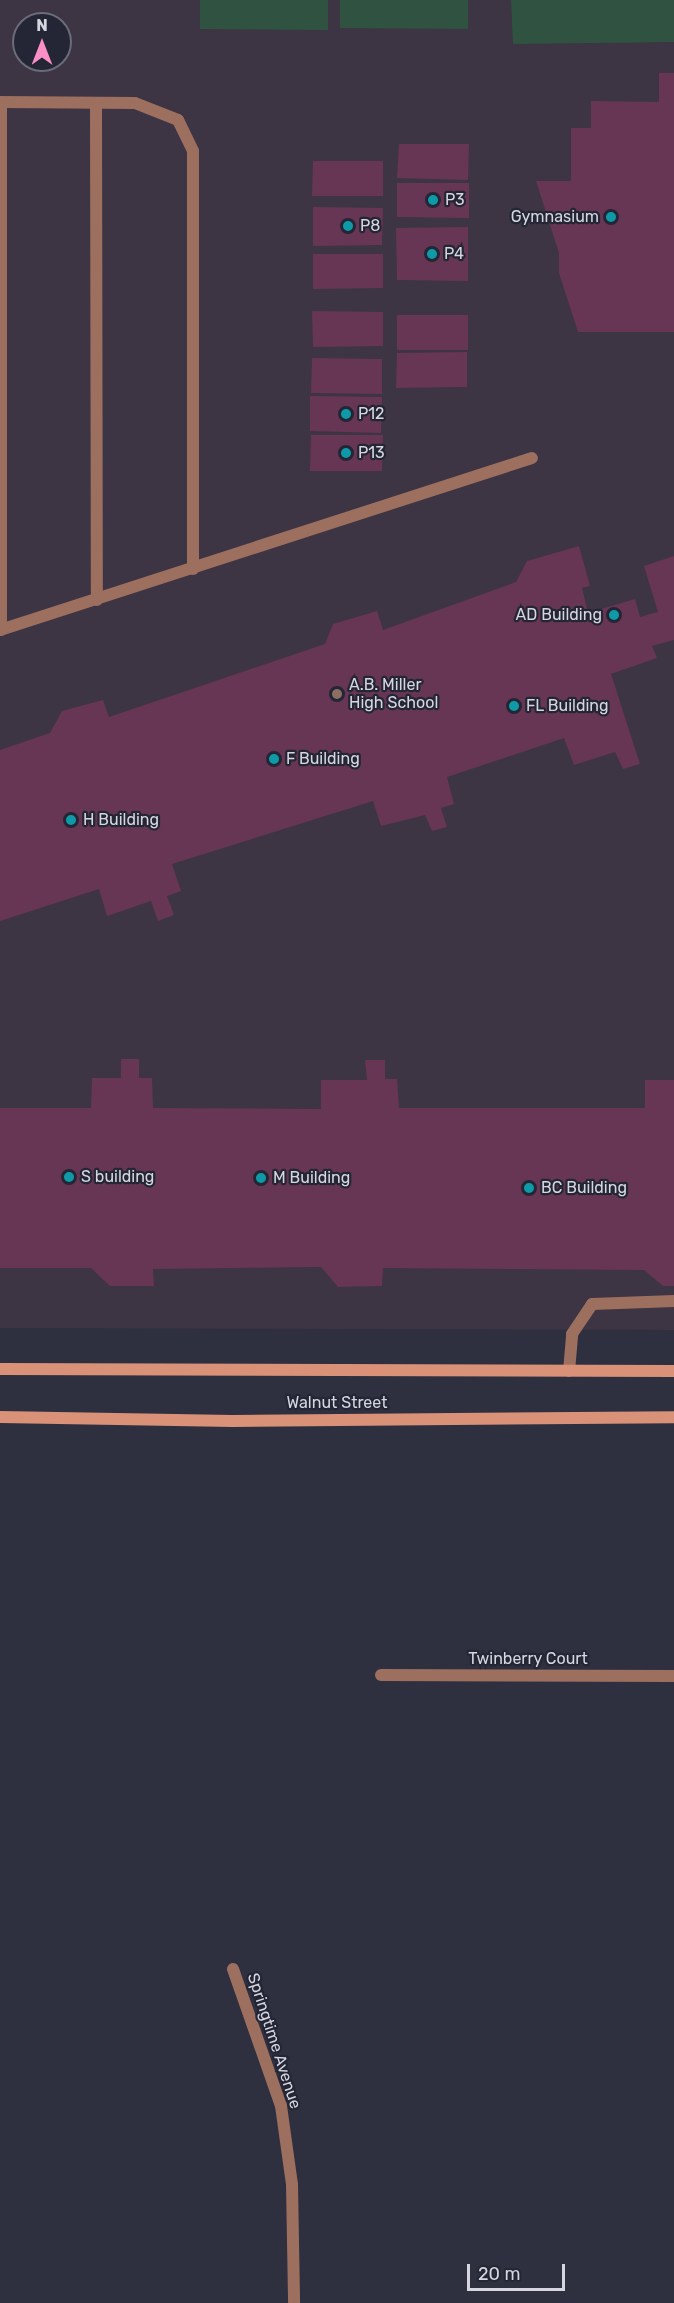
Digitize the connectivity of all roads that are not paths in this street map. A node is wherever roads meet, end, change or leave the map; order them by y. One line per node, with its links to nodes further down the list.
1 (1, 102): 2 (street); 6 (street)
2 (96, 103): 4 (street); 5 (street)
3 (532, 458): 4 (street)
4 (193, 569): 5 (street)
5 (97, 600): 6 (street)
6 (0, 630)
7 (674, 1301): 9 (street)
8 (0, 1369): 9 (street, Walnut Street)
9 (569, 1371): 10 (street, Walnut Street)
10 (674, 1371)
11 (0, 1417): 12 (street, Walnut Street)
12 (674, 1417)
13 (381, 1675): 14 (street, Twinberry Court)
14 (674, 1676)
15 (233, 1969): 16 (street, Springtime Avenue)
16 (294, 2303)

